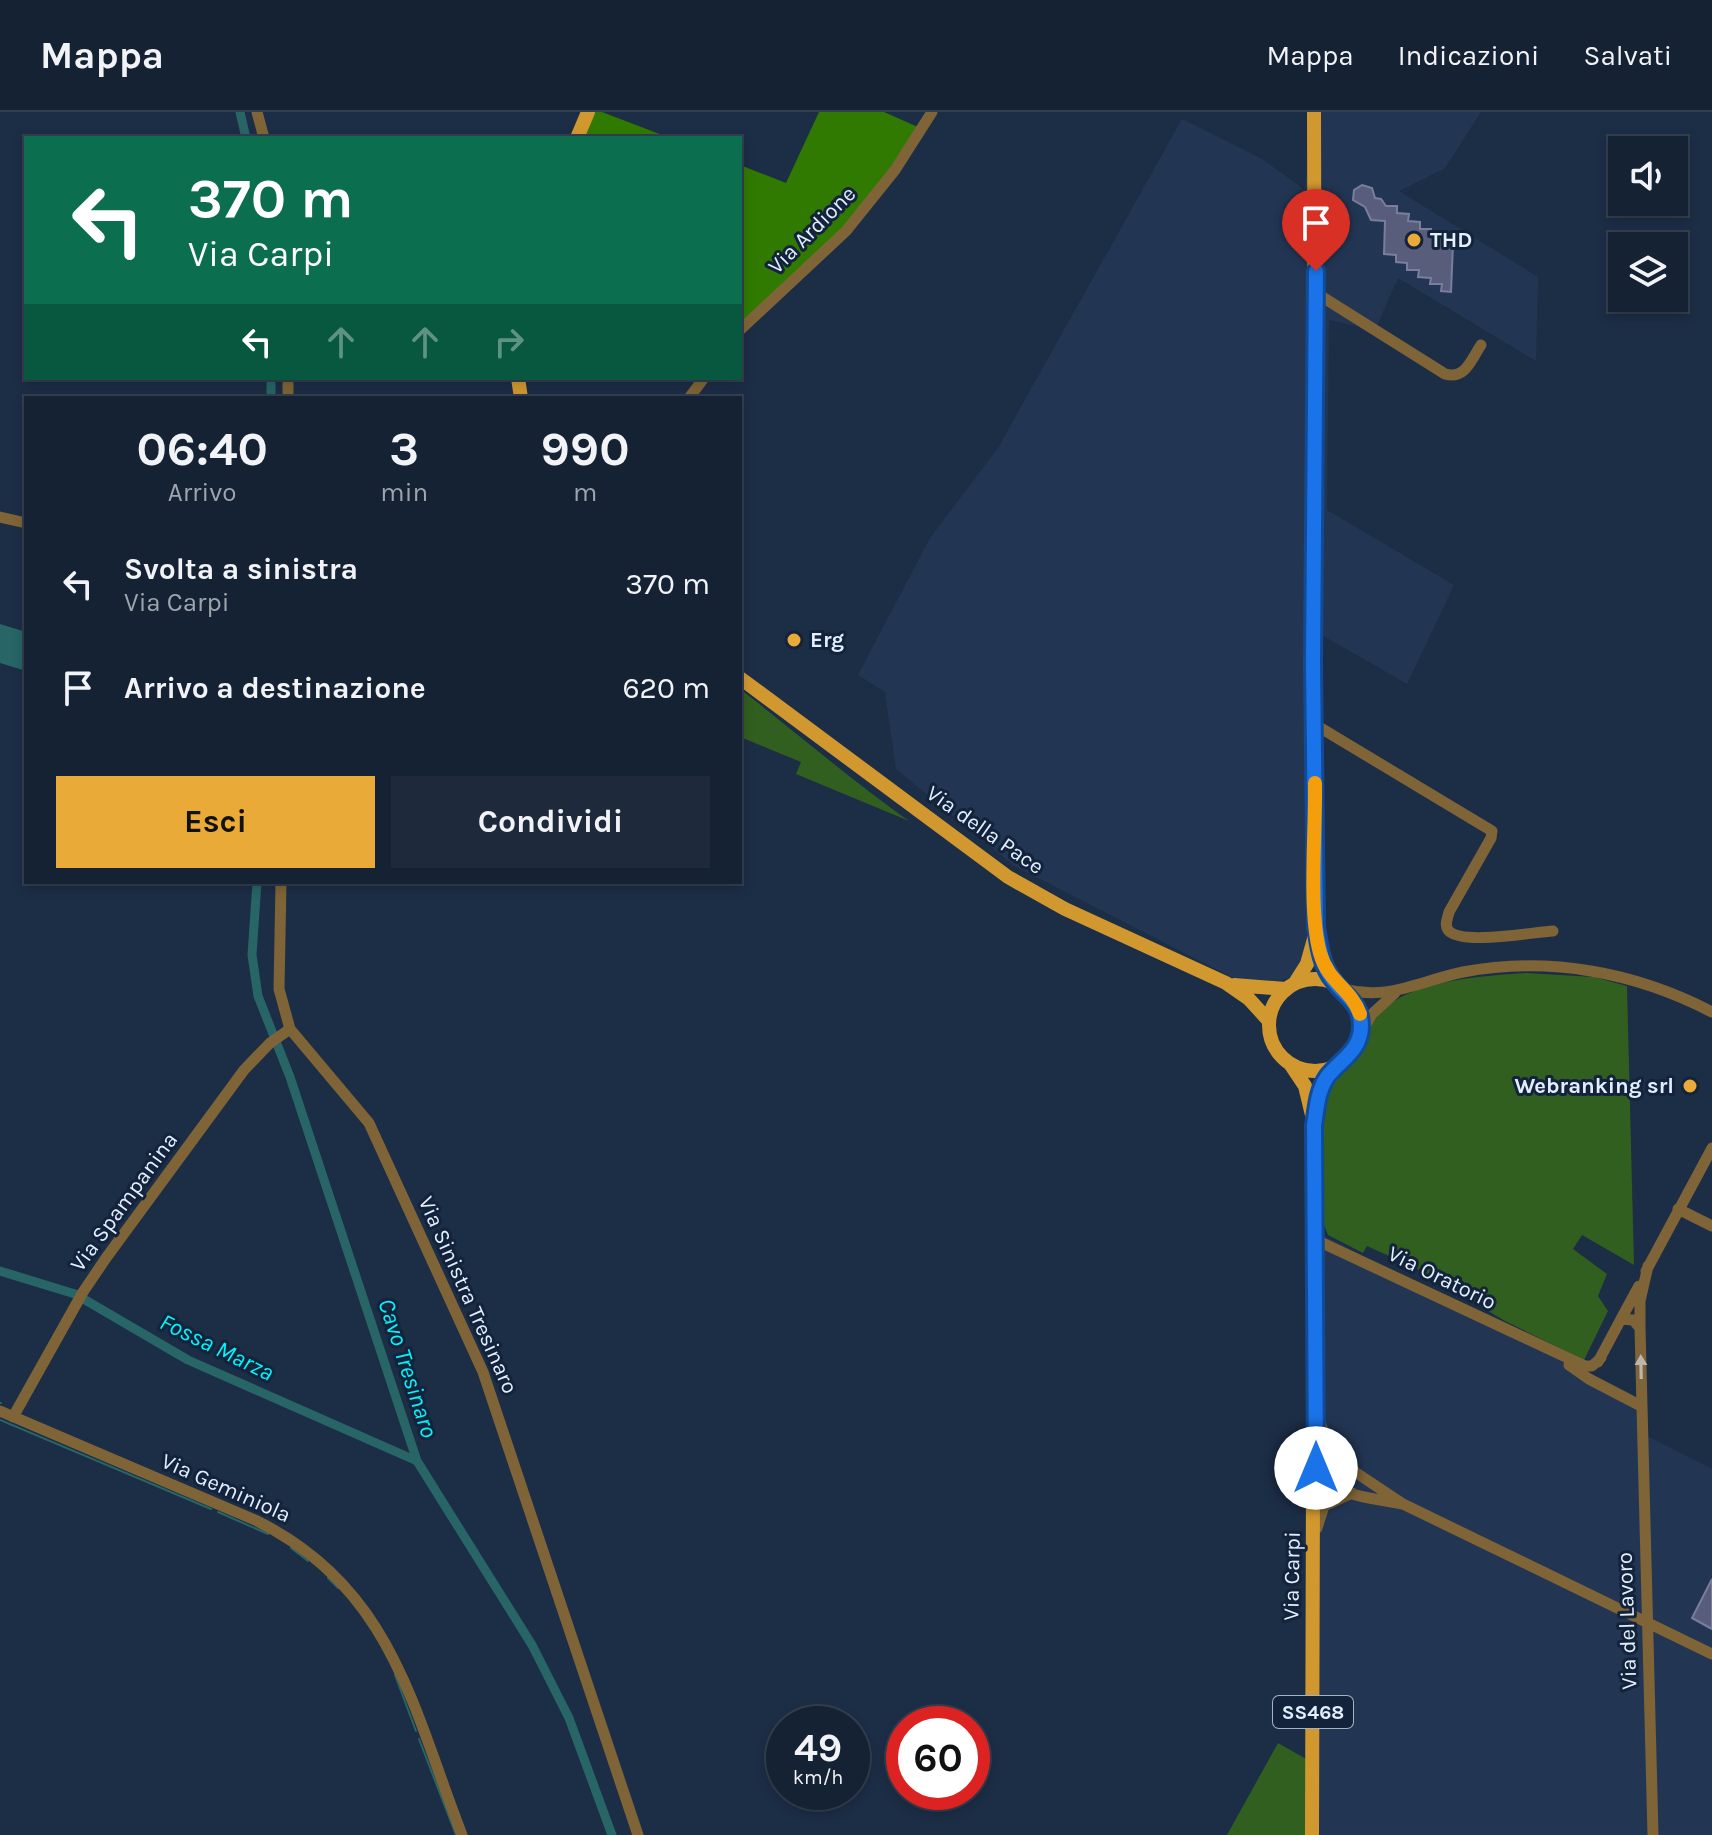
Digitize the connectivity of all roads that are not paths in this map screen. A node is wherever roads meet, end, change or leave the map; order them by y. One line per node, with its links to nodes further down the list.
1 (257, 112): 5 (street)
2 (588, 112): 6 (main road)
3 (932, 112): 8 (street, Via Ardione)
4 (1314, 112): 7 (main road)
5 (263, 136)
6 (578, 136)
7 (1316, 293): 9 (street); 13 (main road)
8 (742, 328)
9 (1481, 345)
10 (0, 517): 11 (street)
11 (24, 523)
12 (742, 679): 19 (main road, Via della Pace)
13 (1314, 724): 14 (street); 15 (main road)
14 (1339, 741): 15 (street); 18 (street)
15 (1315, 763): 17 (main road)
16 (281, 884): 26 (street, Via Sinistra Tresinaro)
17 (1316, 927): 20 (main road); 21 (main road)
18 (1553, 931)
19 (1226, 983): 20 (main road, Via della Pace); 24 (main road, Via della Pace / SS468)
20 (1290, 986): 21 (main road); 24 (main road)
21 (1339, 986): 22 (street); 25 (main road)
22 (1400, 989): 23 (street); 25 (street)
23 (1712, 1012)
24 (1269, 1021): 27 (main road, Via Carpi / SS468)
25 (1360, 1035): 28 (main road, Via Carpi / SS468)
26 (280, 1036): 43 (street, Via Spampanina); 52 (street, Via Sinistra Tresinaro)
27 (1291, 1065): 28 (main road); 29 (main road, Via Carpi / SS468)
28 (1338, 1065): 29 (main road, Via Carpi / SS468)
29 (1314, 1125): 33 (main road, Via Carpi / SS468)
30 (1712, 1148): 31 (street)
31 (1678, 1209): 32 (street); 34 (street)
32 (1712, 1226)
33 (1316, 1240): 37 (street, Via Oratorio); 42 (main road, Via Carpi / SS468)
34 (1648, 1266): 35 (street); 36 (street)
35 (1621, 1319): 36 (street); 38 (street)
36 (1640, 1328): 40 (street, one-way to 36)
37 (1552, 1353): 38 (street, Via Oratorio); 39 (street, Via Oratorio)
38 (1601, 1358): 39 (street)
39 (1589, 1379): 40 (street, Via Oratorio)
40 (1641, 1406): 49 (street, Via del Lavoro)
41 (0, 1411): 43 (street, Via Geminiola)
42 (1316, 1411): 44 (street); 45 (main road, Via Carpi / SS468)
43 (13, 1417): 51 (street, Via Geminiola)
44 (1343, 1464): 45 (street); 47 (street)
45 (1316, 1468): 46 (street); 48 (main road, Via Carpi / SS468)
46 (1352, 1493): 47 (street); 48 (street)
47 (1403, 1504): 49 (street)
48 (1314, 1539): 53 (main road, Via Carpi / SS468)
49 (1647, 1623): 50 (street); 54 (street, Via del Lavoro)
50 (1712, 1654)
51 (462, 1835)
52 (638, 1835)
53 (1312, 1835)
54 (1653, 1835)

